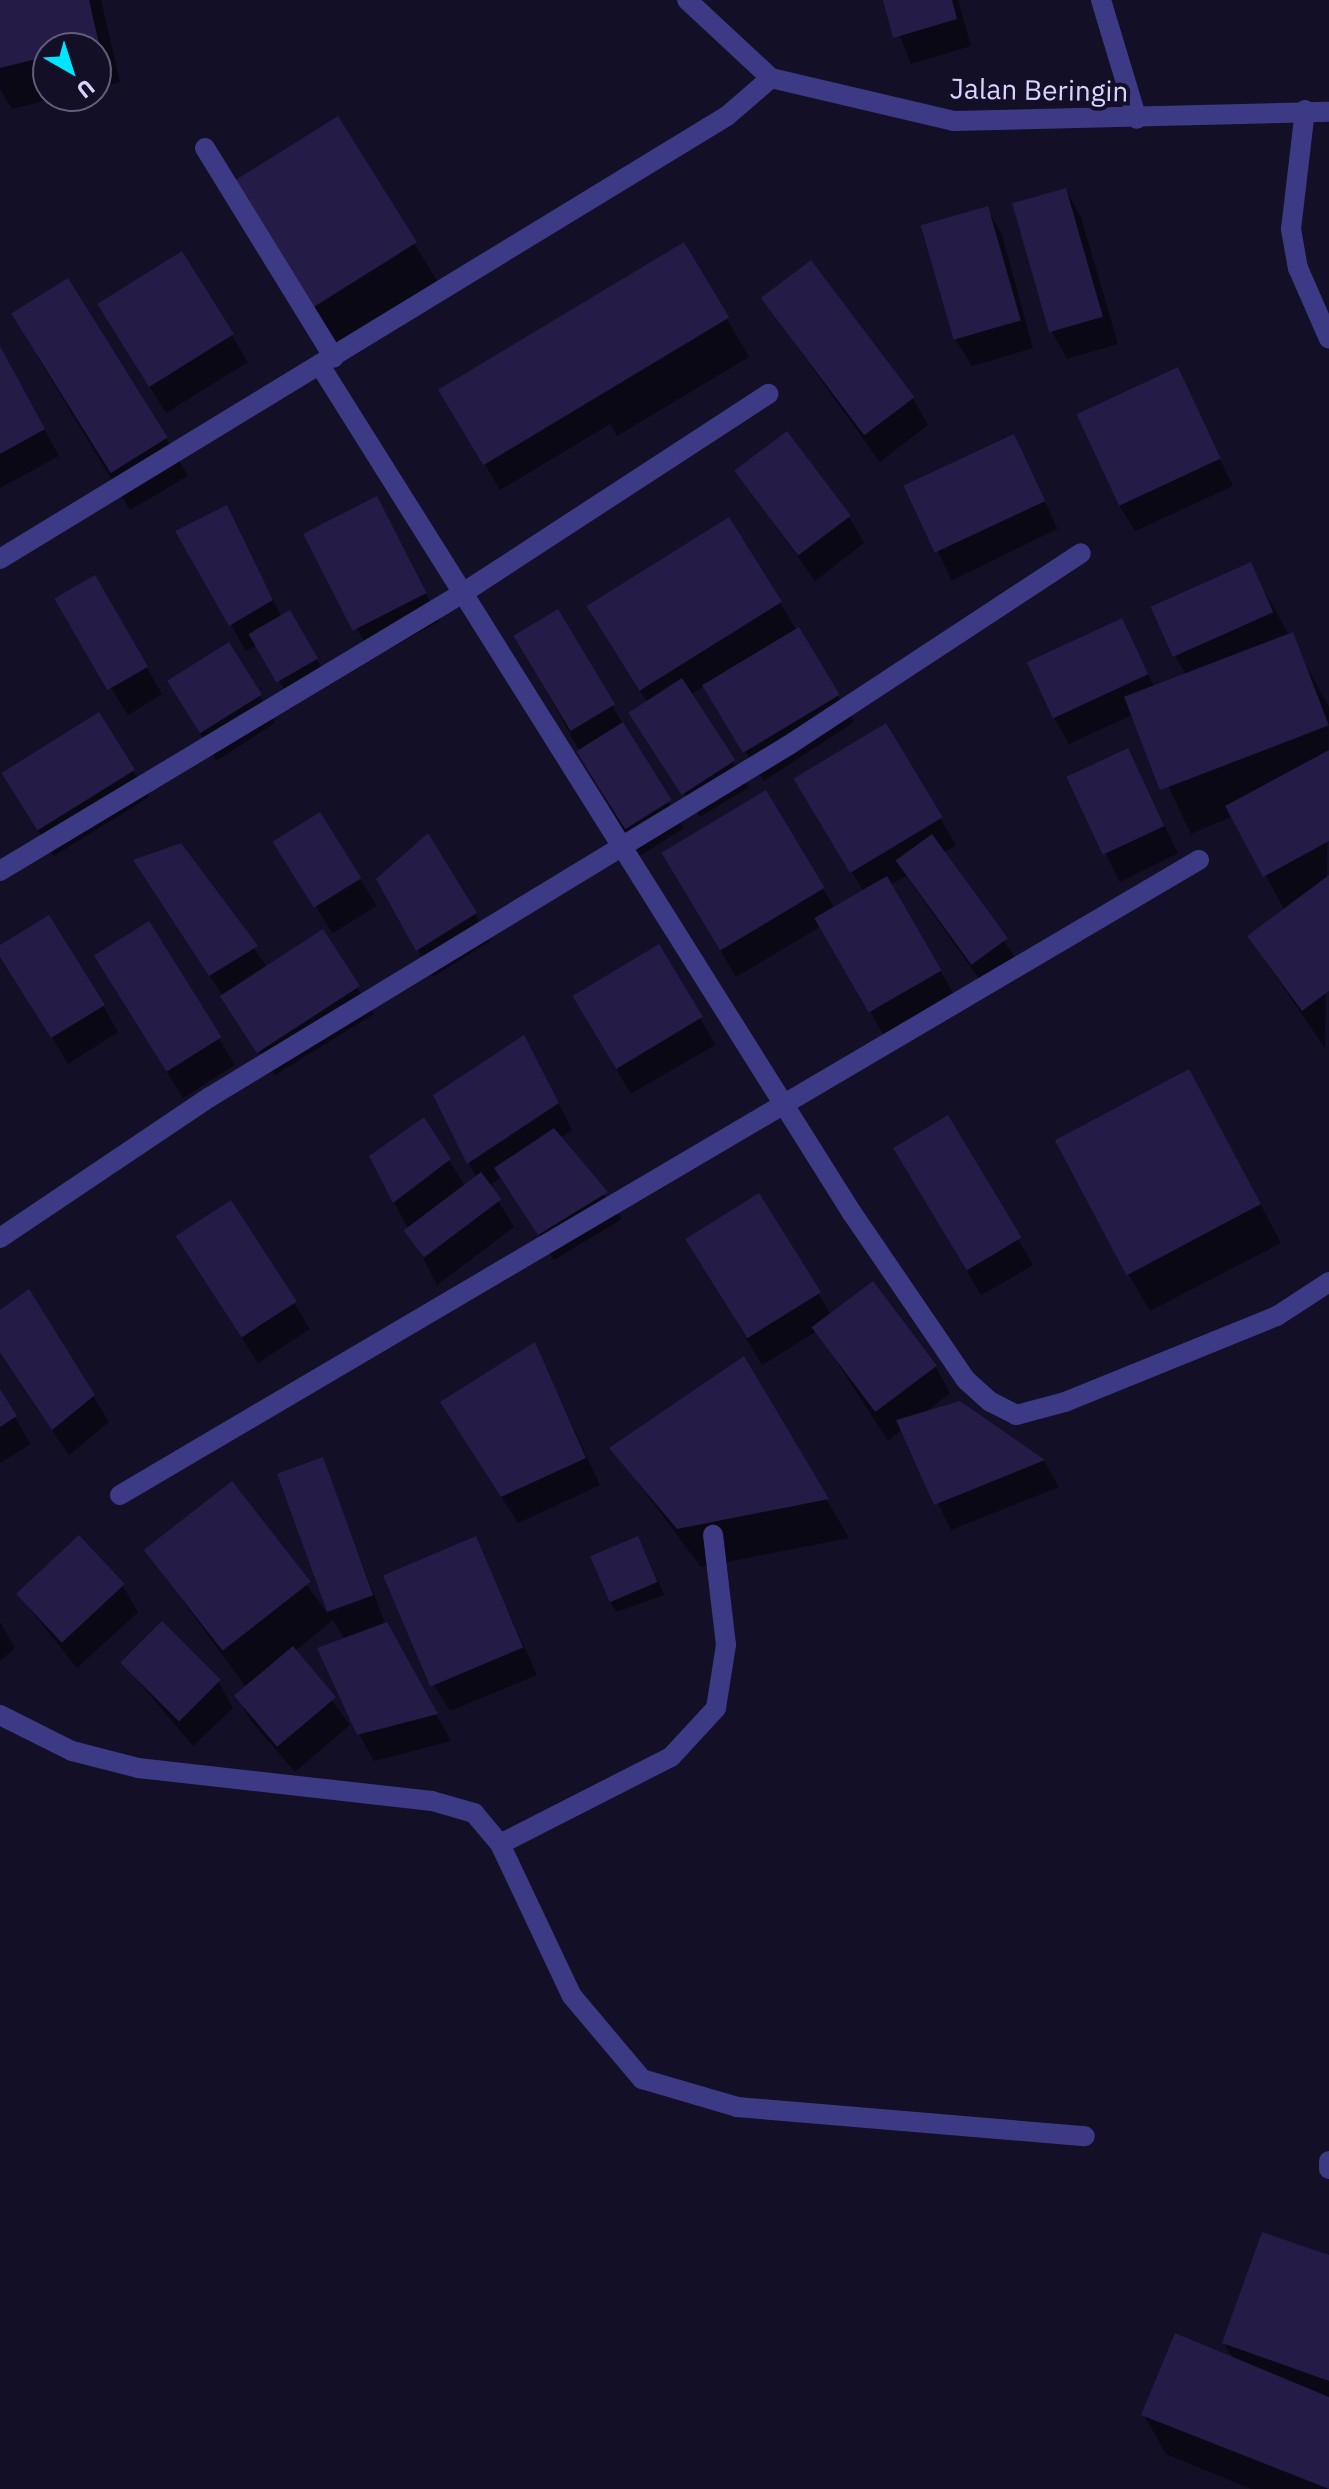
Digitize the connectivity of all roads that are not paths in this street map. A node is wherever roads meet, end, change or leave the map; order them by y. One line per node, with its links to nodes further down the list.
1 (687, 0): 3 (street, Jalan Beringin)
2 (1101, 0): 6 (street)
3 (768, 81): 6 (street, Jalan Beringin); 9 (street)
4 (1305, 110): 5 (street, Jalan Beringin); 6 (street, Jalan Beringin); 8 (street)
5 (1329, 112)
6 (1137, 119)
7 (205, 148): 9 (street)
8 (1329, 339)
9 (328, 362): 12 (street); 13 (street)
10 (768, 394): 13 (street)
11 (1081, 553): 14 (street)
12 (0, 559)
13 (466, 591): 14 (street); 16 (street)
14 (616, 846): 17 (street); 18 (street)
15 (1199, 860): 17 (street)
16 (0, 871)
17 (785, 1101): 19 (street); 20 (street)
18 (0, 1238)
19 (1329, 1282)
20 (120, 1495)
21 (713, 1535): 23 (street)
22 (0, 1715): 23 (street)
23 (500, 1844): 24 (street)
24 (1085, 2136)
25 (1329, 2161): 26 (street)
26 (1329, 2169)

